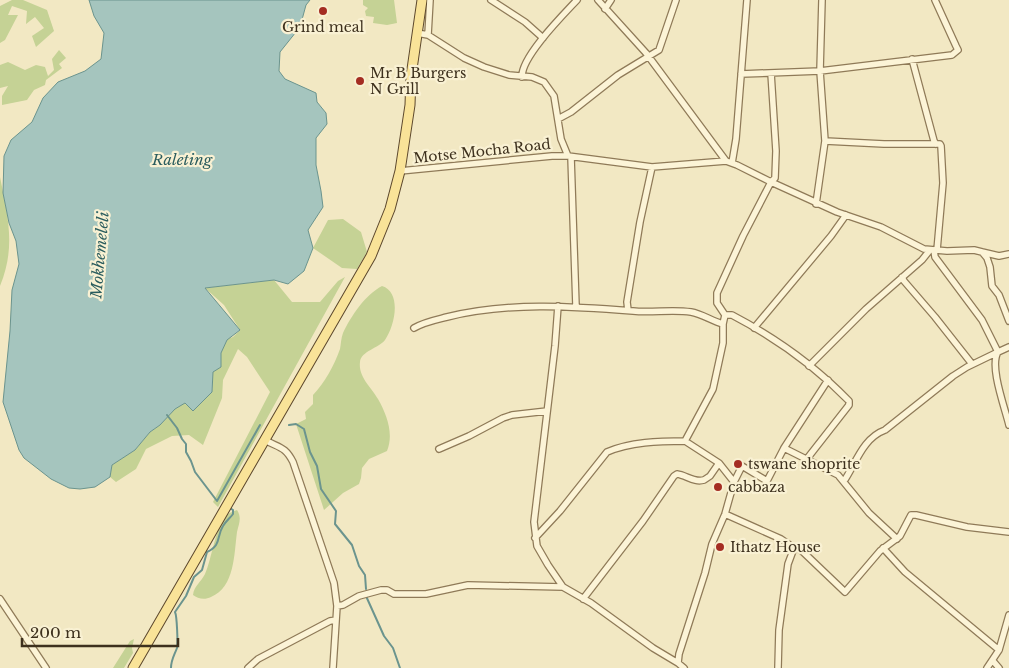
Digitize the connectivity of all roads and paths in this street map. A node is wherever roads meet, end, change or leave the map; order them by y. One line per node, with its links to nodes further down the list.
1 (422, 0): 12 (main road)
2 (430, 0): 13 (street)
3 (491, 0): 14 (street)
4 (577, 0): 14 (street)
5 (598, 0): 11 (street)
6 (611, 0): 11 (street)
7 (676, 0): 15 (street)
8 (747, 0): 19 (street)
9 (822, 0): 17 (street)
10 (935, 0): 16 (street)
11 (606, 8): 15 (street)
12 (417, 33): 13 (street, Motse Mocha Road); 27 (main road)
13 (428, 35): 20 (street, Motse Mocha Road)
14 (543, 38): 20 (street)
15 (648, 57): 21 (street); 25 (street)
16 (912, 60): 17 (street); 23 (street)
17 (820, 72): 18 (street); 22 (street)
18 (771, 73): 19 (street); 28 (street)
19 (741, 74): 25 (street)
20 (522, 77): 21 (street, Motse Mocha Road)
21 (558, 119): 24 (street, Motse Mocha Road)
22 (825, 141): 23 (street); 29 (street)
23 (936, 144): 31 (street)
24 (570, 156): 26 (street, Motse Mocha Road); 27 (street, Motse Mocha Road); 36 (street)
25 (729, 162): 26 (street, Motse Mocha Road); 28 (street)
26 (652, 167): 37 (street)
27 (400, 171): 50 (main road)
28 (771, 182): 29 (street); 38 (street)
29 (816, 204): 30 (street)
30 (846, 215): 31 (street); 42 (street)
31 (934, 250): 32 (street); 34 (street); 44 (street)
32 (982, 252): 33 (street); 39 (street)
33 (1009, 254)
34 (902, 277): 45 (street); 46 (street)
35 (558, 306): 36 (street); 41 (street); 48 (street)
36 (576, 306): 37 (street)
37 (628, 310): 40 (street)
38 (725, 315): 40 (street); 42 (street)
39 (1009, 321)
40 (723, 324): 51 (street)
41 (414, 328)
42 (754, 328): 46 (street)
43 (1009, 347): 44 (street)
44 (998, 352): 45 (street); 49 (street)
45 (972, 364): 56 (street)
46 (809, 366): 47 (street)
47 (828, 380): 52 (street); 54 (street)
48 (547, 411): 53 (street); 60 (street)
49 (1009, 425)
50 (266, 440): 67 (street); 74 (main road)
51 (685, 441): 55 (street); 60 (street)
52 (784, 448): 54 (street); 57 (street)
53 (439, 449)
54 (806, 460): 56 (street)
55 (719, 463): 57 (street); 66 (street)
56 (844, 481): 61 (street)
57 (734, 482): 58 (street)
58 (725, 514): 62 (street); 72 (street)
59 (1009, 532): 61 (street)
60 (535, 538): 64 (street)
61 (897, 539): 63 (street)
62 (794, 548): 63 (street); 77 (street)
63 (883, 548): 70 (street)
64 (563, 587): 66 (street); 67 (street)
65 (0, 599): 73 (street)
66 (583, 599): 72 (street)
67 (337, 606): 69 (street)
68 (1009, 615): 70 (street)
69 (336, 620): 75 (street); 76 (street)
70 (999, 650): 71 (street)
71 (993, 661): 78 (street); 79 (street)
72 (681, 666)
73 (46, 668)
74 (133, 668)
75 (248, 668)
76 (333, 668)
77 (778, 668)
78 (987, 668)
79 (998, 668)

